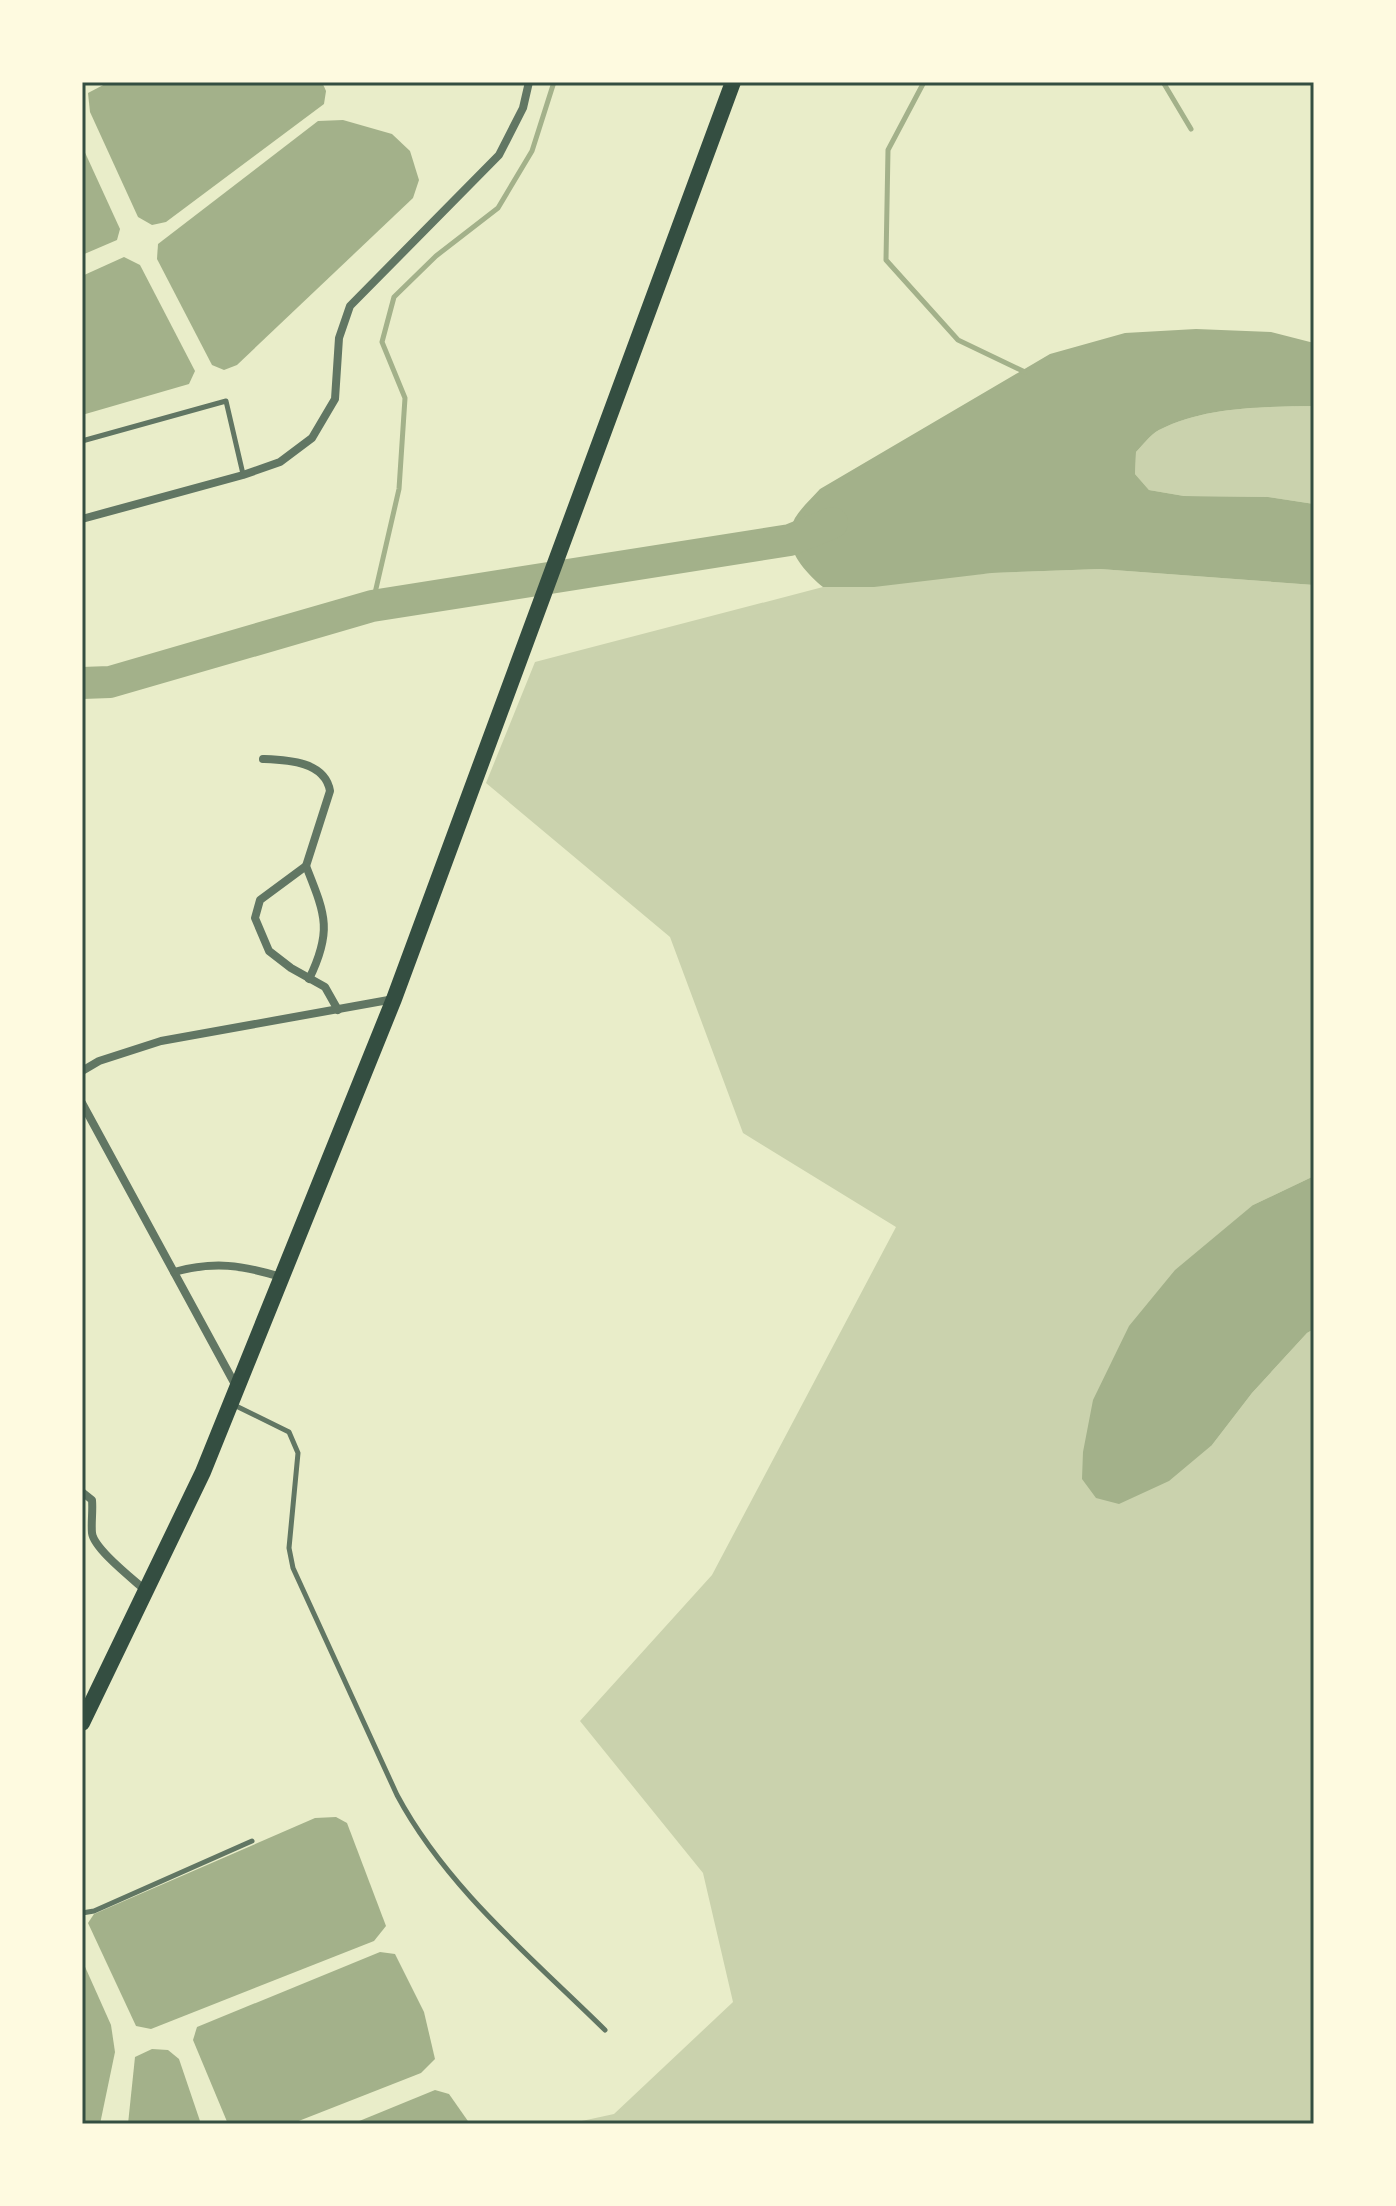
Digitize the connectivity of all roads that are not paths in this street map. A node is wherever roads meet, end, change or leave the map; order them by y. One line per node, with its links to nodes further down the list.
1 (529, 82): 4 (street)
2 (729, 84): 9 (highway)
3 (82, 441): 4 (lane)
4 (243, 475): 5 (street)
5 (82, 519)
6 (263, 759): 7 (street)
7 (306, 866): 8 (street); 8 (street)
8 (309, 979): 10 (street)
9 (394, 999): 10 (street); 14 (highway)
10 (338, 1010): 11 (street)
11 (82, 1071)
12 (82, 1103): 13 (street)
13 (174, 1272): 14 (street); 15 (street)
14 (281, 1277): 15 (highway)
15 (234, 1396): 17 (highway); 21 (lane)
16 (82, 1492): 17 (street)
17 (146, 1591): 18 (highway)
18 (82, 1723)
19 (252, 1841): 20 (lane)
20 (82, 1913)
21 (605, 2030)

